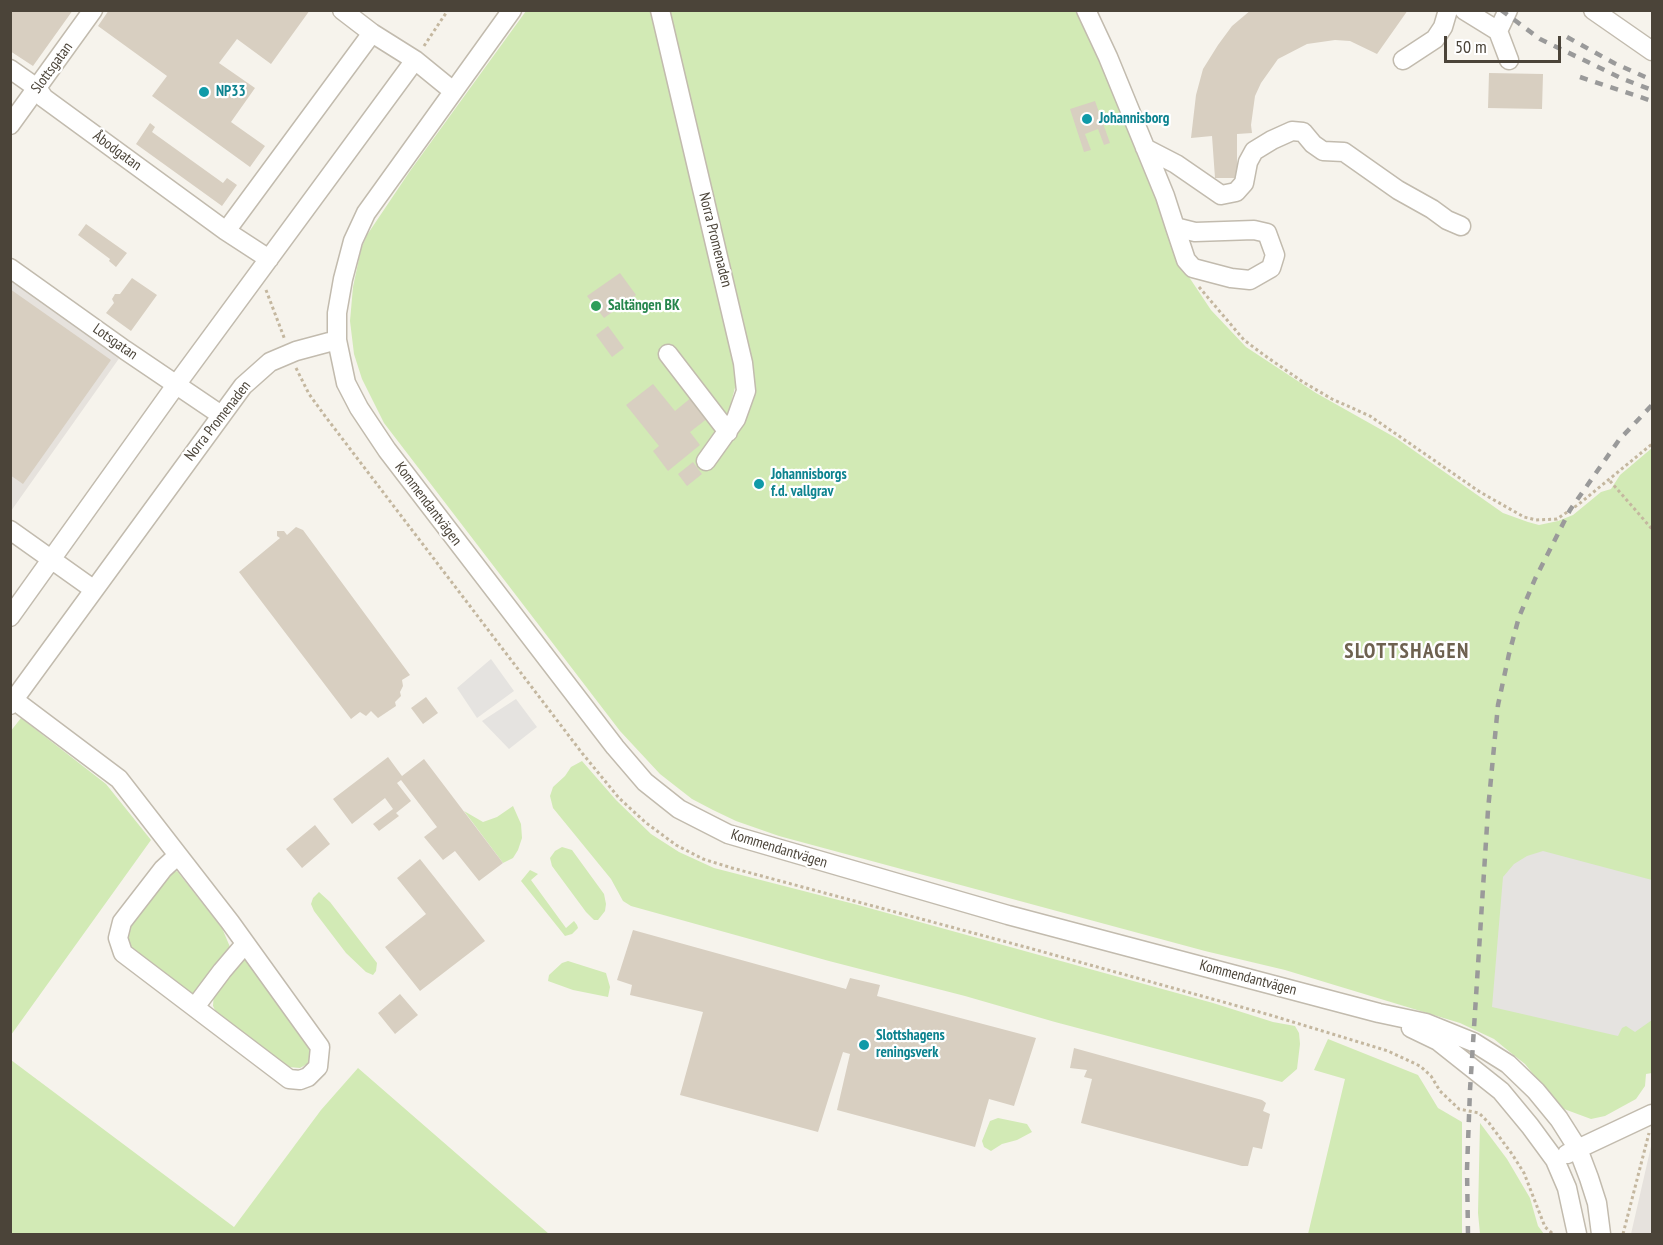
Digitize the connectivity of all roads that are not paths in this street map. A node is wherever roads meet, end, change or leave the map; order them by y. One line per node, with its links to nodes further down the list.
1 (93, 10): 17 (street, Slottsgatan)
2 (342, 10): 11 (street)
3 (512, 10): 18 (street)
4 (660, 10): 30 (street, Norra Promenaden)
5 (1086, 10): 20 (street)
6 (1448, 10): 14 (street)
7 (1464, 10): 10 (street)
8 (1508, 10): 10 (street)
9 (1593, 10): 12 (street)
10 (1498, 31): 15 (street)
11 (372, 33): 13 (street); 23 (street)
12 (1653, 51)
13 (415, 60): 18 (street); 24 (street)
14 (1403, 60)
15 (1509, 60)
16 (10, 69): 17 (street, Åbodgatan)
17 (37, 88): 19 (street, Slottsgatan); 23 (street, Åbodgatan)
18 (453, 91): 26 (street)
19 (10, 124)
20 (1145, 148): 21 (street); 22 (street)
21 (1461, 226)
22 (1175, 227): 22 (street)
23 (226, 231): 24 (street)
24 (266, 264): 28 (street)
25 (10, 268): 28 (street, Lotsgatan)
26 (337, 340): 29 (street, Norra Promenaden); 40 (street, Kommendantvägen)
27 (668, 354): 30 (street)
28 (176, 385): 29 (street, Lotsgatan); 33 (street)
29 (220, 415): 34 (street, Norra Promenaden)
30 (728, 432): 31 (street, Norra Promenaden)
31 (706, 461)
32 (10, 530): 33 (street)
33 (52, 560): 34 (street); 35 (street)
34 (93, 590): 36 (street, Norra Promenaden)
35 (10, 617)
36 (12, 702): 37 (street)
37 (177, 856): 38 (street); 39 (street)
38 (245, 944): 39 (street); 39 (street)
39 (195, 1007)
40 (1379, 1013): 42 (street, Kommendantvägen); 43 (street, Kommendantvägen)
41 (1651, 1123): 42 (street)
42 (1578, 1149): 43 (street); 45 (street, Kommendantvägen)
43 (1555, 1160): 44 (street, Kommendantvägen)
44 (1577, 1234)
45 (1601, 1234)

